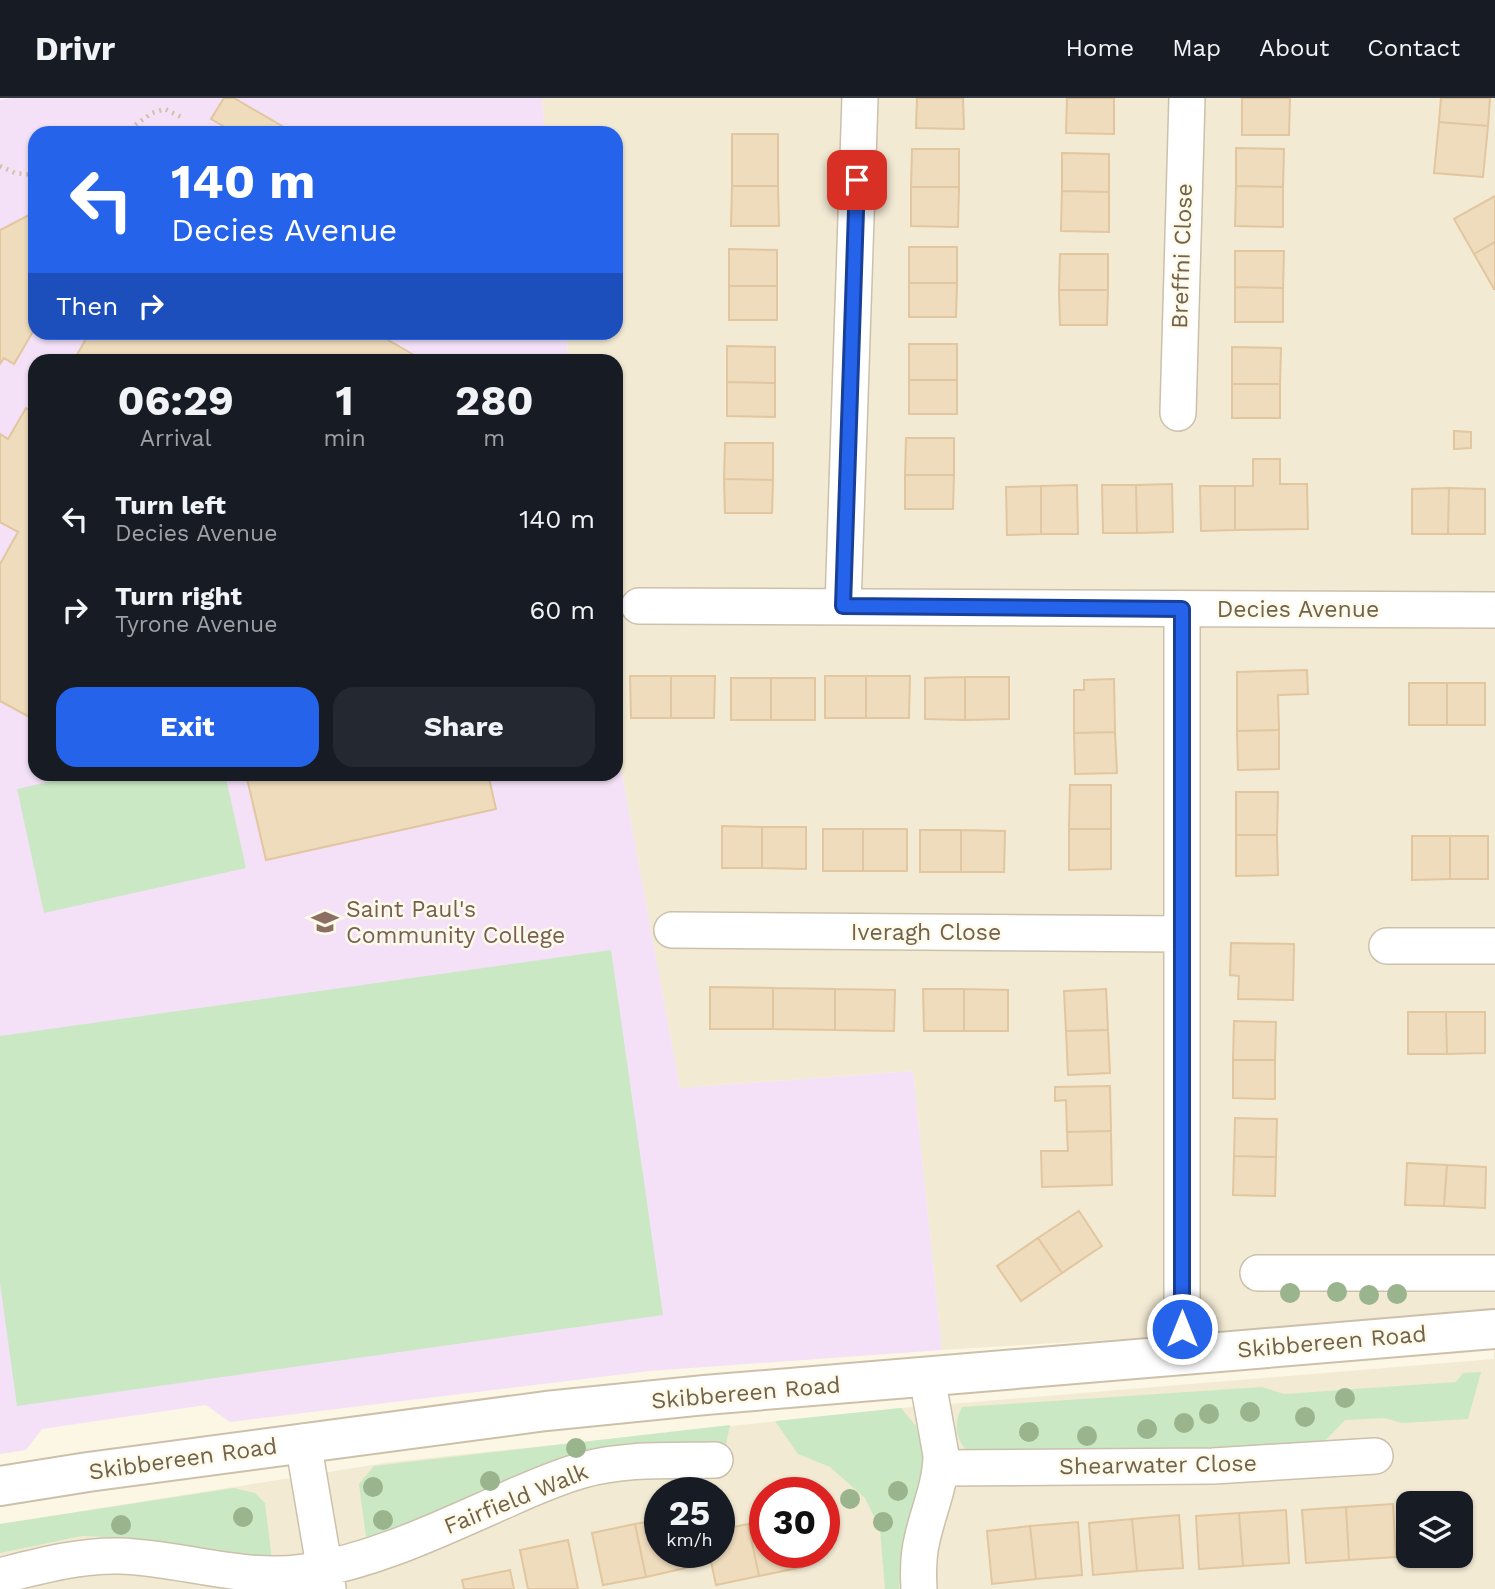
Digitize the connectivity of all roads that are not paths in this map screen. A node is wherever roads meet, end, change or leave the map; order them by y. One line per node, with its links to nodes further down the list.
1 (860, 98): 5 (street)
2 (1187, 98): 3 (street, Breffni Close)
3 (1178, 413)
4 (639, 606): 5 (street, Decies Avenue)
5 (843, 606): 6 (street, Decies Avenue)
6 (1182, 609): 7 (street, Decies Avenue); 9 (street)
7 (1495, 610)
8 (672, 930): 9 (street, Iveragh Close)
9 (1181, 934): 15 (street)
10 (1387, 946): 11 (street)
11 (1495, 946)
12 (1258, 1273): 13 (street)
13 (1495, 1273)
14 (1495, 1329): 15 (street, Skibbereen Road)
15 (1182, 1355): 16 (street, Skibbereen Road)
16 (927, 1377): 17 (street, Skibbereen Road); 20 (street)
17 (303, 1442): 21 (street, Skibbereen Road); 23 (street)
18 (1375, 1456): 20 (street, Shearwater Close)
19 (715, 1460): 23 (street, Fairfield Walk)
20 (941, 1468): 24 (street)
21 (0, 1486)
22 (0, 1576): 23 (street, Fairfield Walk)
23 (326, 1579)
24 (919, 1589)

